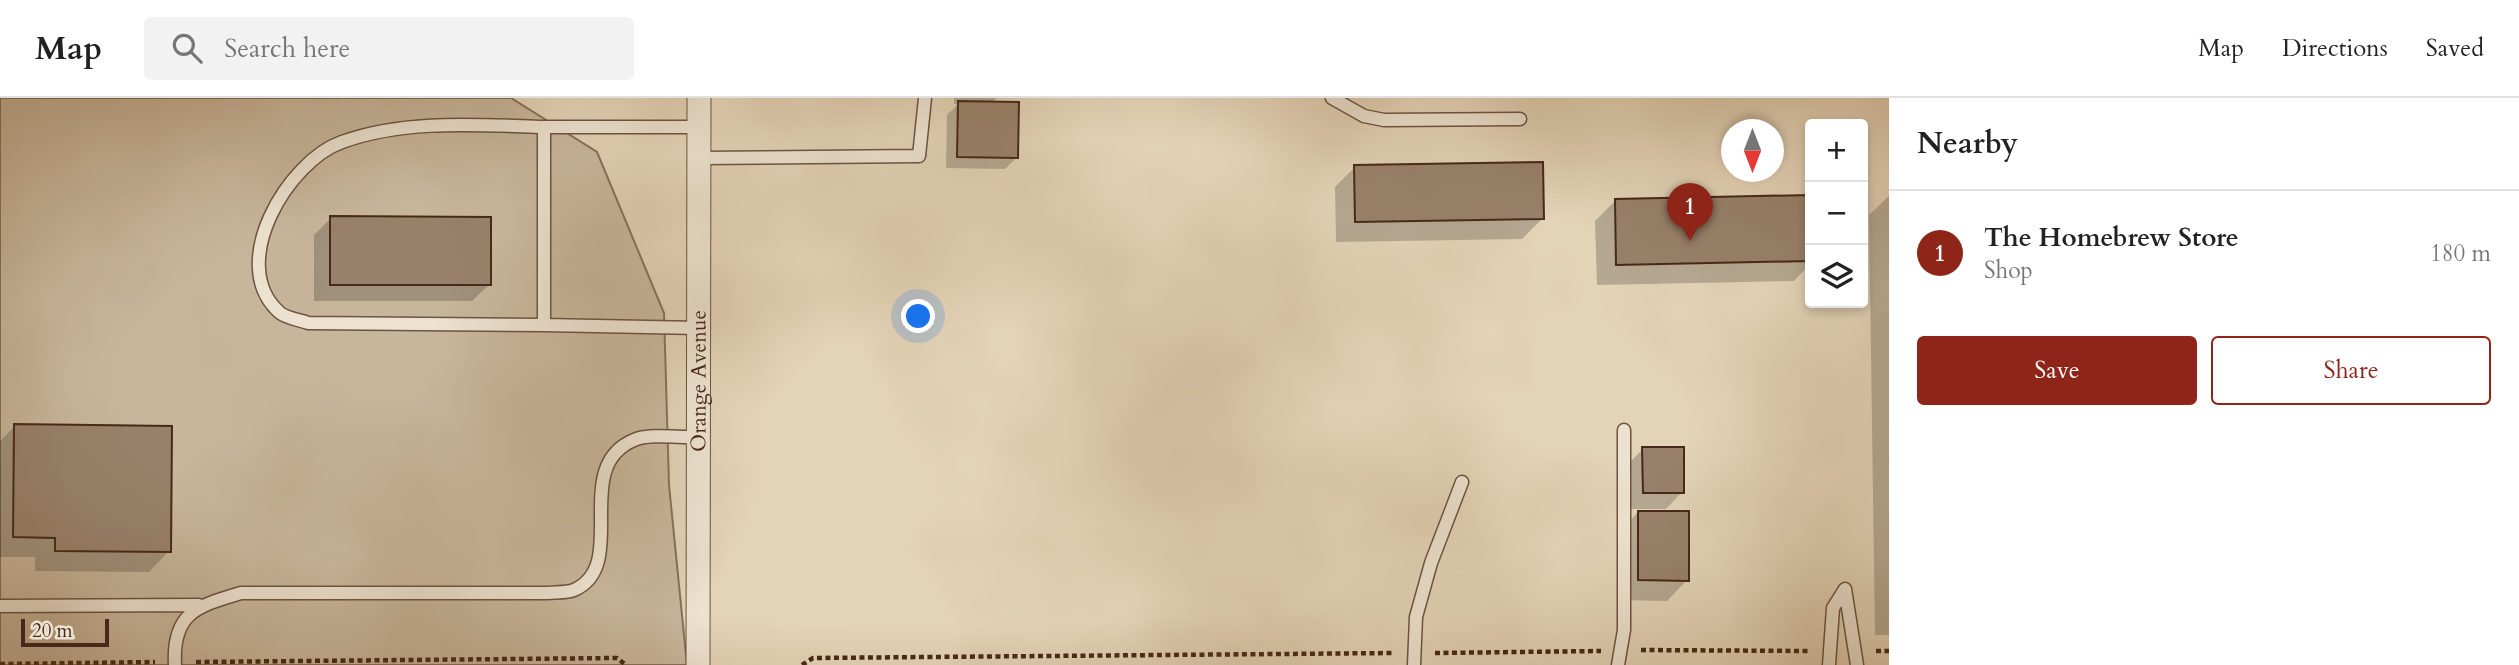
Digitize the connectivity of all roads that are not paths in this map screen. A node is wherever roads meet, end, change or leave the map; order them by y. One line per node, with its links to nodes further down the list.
1 (699, 98): 6 (street, Orange Avenue)
2 (925, 98): 7 (lane)
3 (1332, 98): 4 (lane)
4 (1520, 119)
5 (544, 127): 6 (lane); 8 (lane); 8 (lane)
6 (699, 127): 7 (street, Orange Avenue)
7 (699, 158): 9 (street, Orange Avenue)
8 (544, 325): 9 (lane)
9 (699, 328): 11 (street, Orange Avenue)
10 (1624, 430): 19 (lane)
11 (698, 438): 14 (lane); 18 (street, Orange Avenue)
12 (1462, 482): 16 (lane)
13 (0, 606): 14 (lane)
14 (199, 606): 17 (lane)
15 (1856, 658): 20 (lane)
16 (1414, 659)
17 (174, 664)
18 (698, 665)
19 (1618, 665)
20 (1829, 665)

